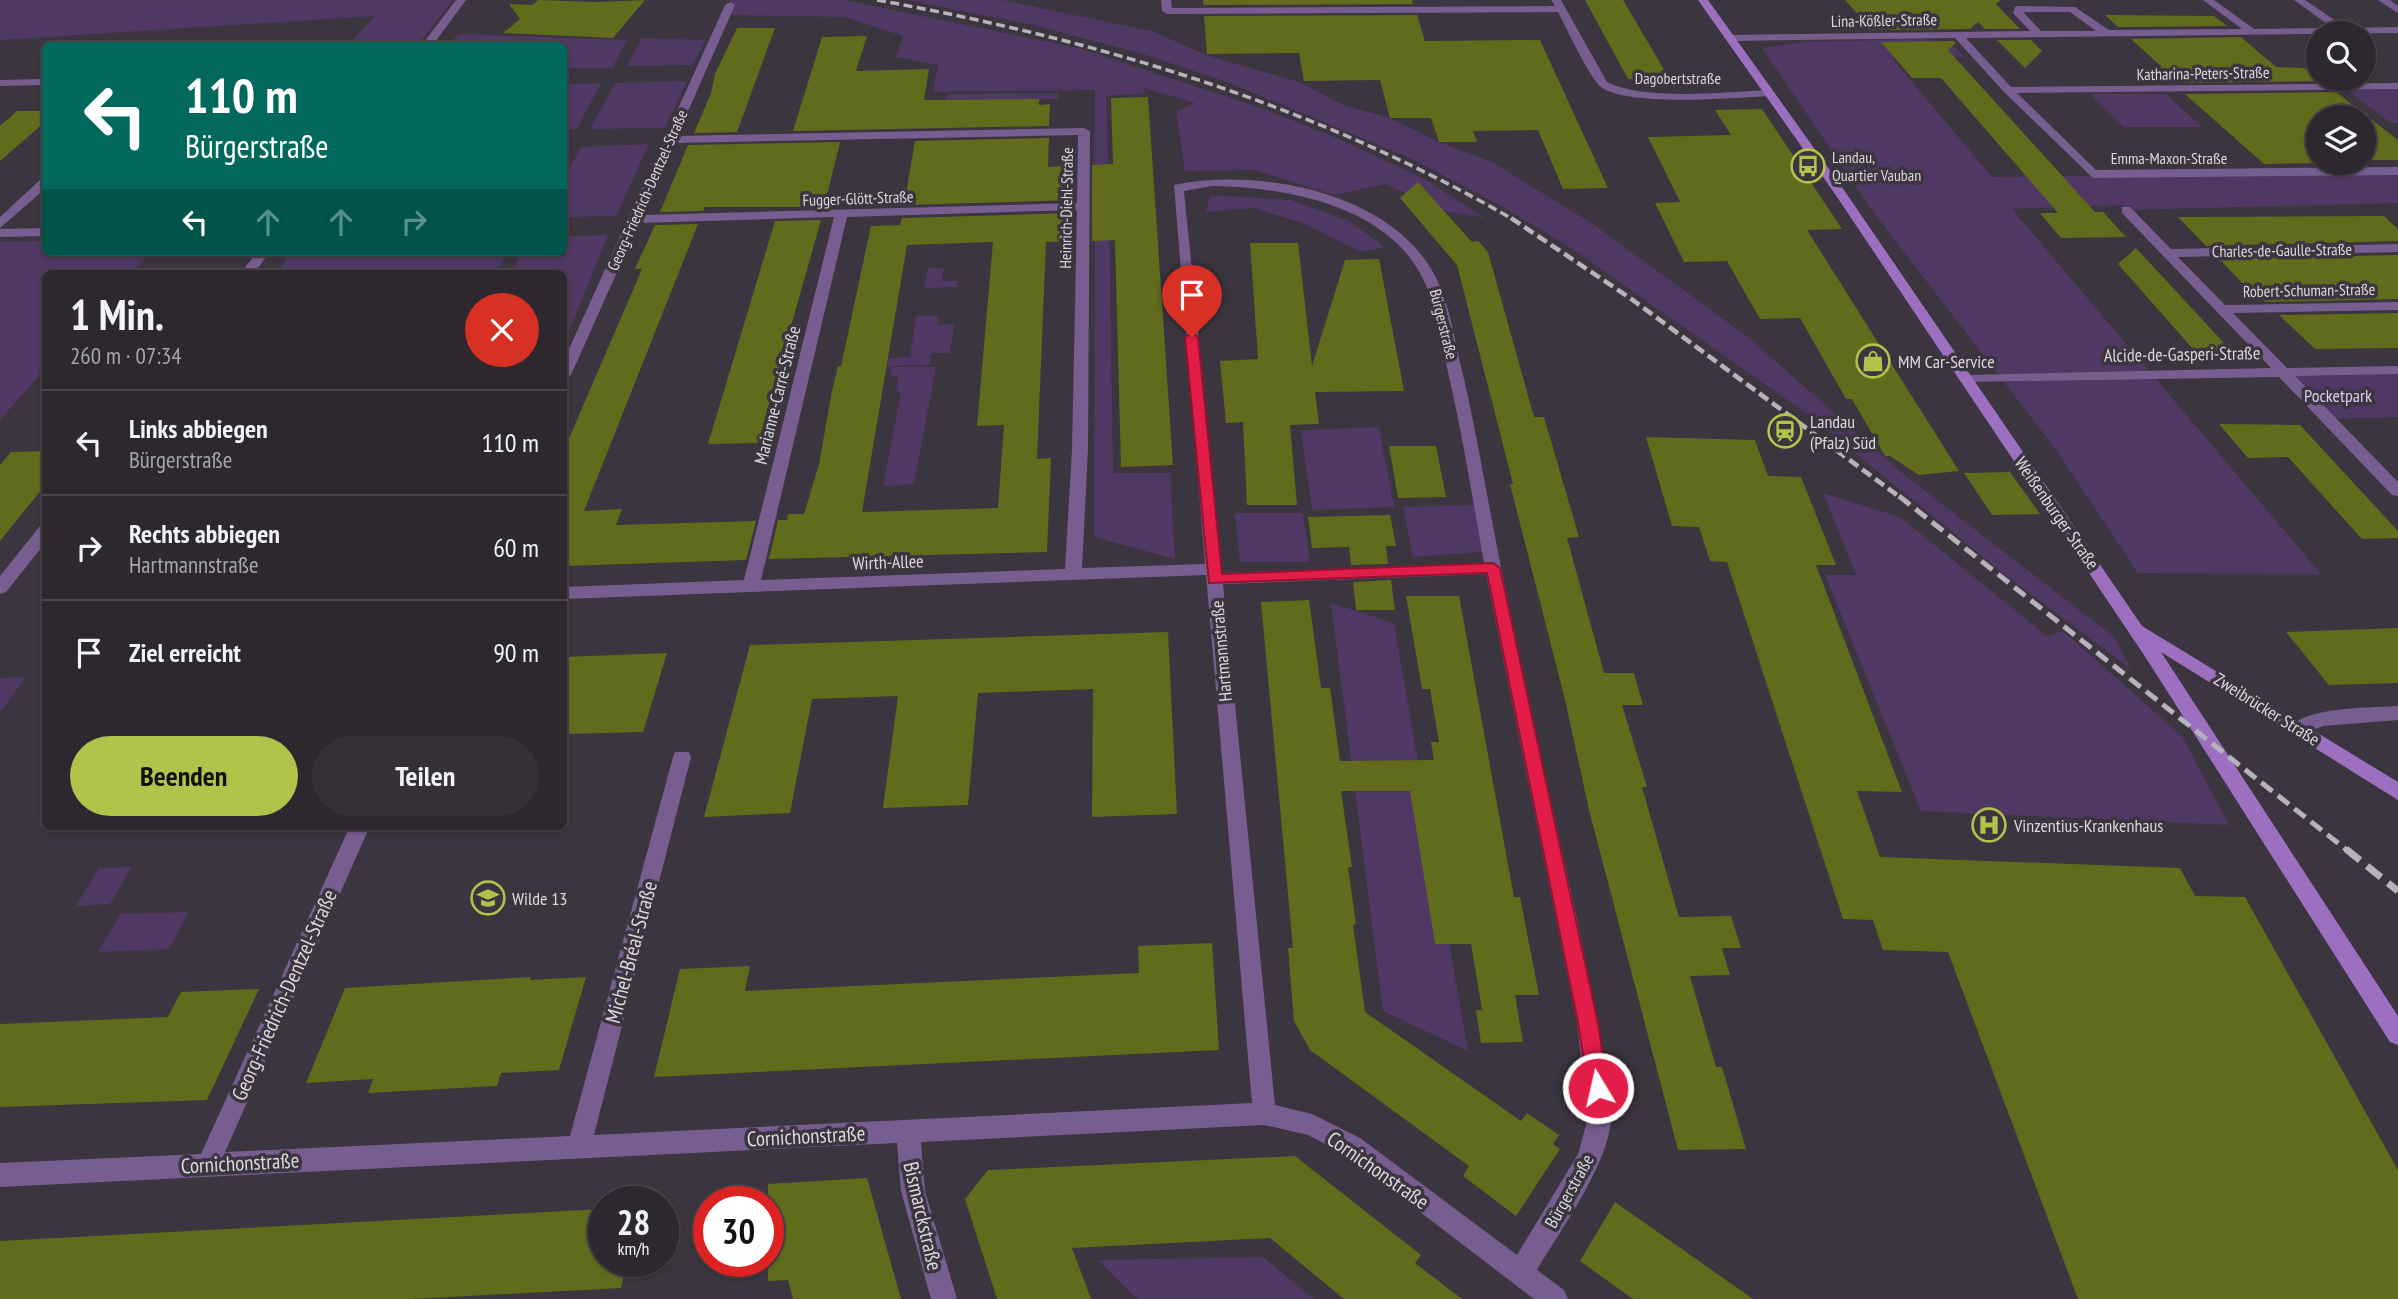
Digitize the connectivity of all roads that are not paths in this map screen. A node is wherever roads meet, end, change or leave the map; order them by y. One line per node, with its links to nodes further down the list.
1 (461, 0): 19 (street)
2 (1166, 0): 8 (street)
3 (1703, 0): 18 (street, Weißenburger Straße)
4 (2208, 0): 14 (street)
5 (2299, 0): 10 (street)
6 (2383, 0): 9 (street)
7 (730, 5): 25 (street, Georg-Friedrich-Dentzel-Straße)
8 (1558, 5): 24 (street, Dagobertstraße)
9 (2398, 10)
10 (2330, 21)
11 (2306, 30): 14 (street, Lina-Kößler-Straße)
12 (2376, 30): 13 (street, Lina-Kößler-Straße)
13 (2398, 30)
14 (2251, 31): 15 (street, Lina-Kößler-Straße)
15 (2105, 33): 16 (street, Lina-Kößler-Straße); 16 (street)
16 (2038, 34): 17 (street, Lina-Kößler-Straße)
17 (1957, 35): 18 (street, Lina-Kößler-Straße); 23 (street, Emma-Maxon-Straße)
18 (1730, 38): 24 (street, Weißenburger Straße)
19 (429, 42)
20 (42, 82): 21 (street)
21 (0, 83)
22 (2398, 86): 23 (street, Katharina-Peters-Straße)
23 (2008, 90): 26 (street, Emma-Maxon-Straße)
24 (1768, 93): 45 (street, Weißenburger Straße)
25 (669, 140): 29 (street, Heinrich-Diehl-Straße); 32 (street, Georg-Friedrich-Dentzel-Straße)
26 (2398, 171)
27 (42, 185): 33 (street)
28 (1178, 188): 48 (street, Bürgerstraße); 50 (street, Hartmannstraße)
29 (1083, 206): 31 (street, Fugger-Glött-Straße); 49 (street, Heinrich-Diehl-Straße)
30 (2126, 210): 37 (street)
31 (841, 214): 32 (street, Fugger-Glött-Straße); 51 (street, Marianne-Carré-Straße)
32 (634, 219): 42 (street, Georg-Friedrich-Dentzel-Straße)
33 (0, 224)
34 (42, 232): 35 (street)
35 (0, 233)
36 (2398, 248): 37 (street, Charles-de-Gaulle-Straße)
37 (2167, 253): 41 (street)
38 (261, 256): 39 (street)
39 (249, 270)
40 (2398, 306): 41 (street, Robert-Schuman-Straße)
41 (2221, 309): 44 (street)
42 (567, 367)
43 (2398, 370): 44 (street, Alcide-de-Gasperi-Straße)
44 (2283, 373): 45 (street, Alcide-de-Gasperi-Straße); 46 (street)
45 (1966, 379): 54 (street, Weißenburger Straße)
46 (2396, 486)
47 (42, 535): 52 (street)
48 (1493, 568): 50 (street); 66 (street, Bürgerstraße)
49 (1073, 574): 50 (street, Wirth-Allee); 51 (street, Wirth-Allee)
50 (1214, 574): 61 (street, Hartmannstraße)
51 (751, 586): 53 (street, Wirth-Allee)
52 (0, 588)
53 (567, 593)
54 (2135, 628): 56 (street, Zweibrücker Straße); 60 (street, Weißenburger Straße)
55 (2398, 713): 56 (street)
56 (2299, 729): 58 (street, Zweibrücker Straße)
57 (682, 757): 63 (street, Michel-Bréal-Straße)
58 (2398, 792)
59 (358, 830): 64 (street, Georg-Friedrich-Dentzel-Straße)
60 (2398, 1035)
61 (1264, 1114): 62 (street, Cornichonstraße); 66 (street, Cornichonstraße)
62 (908, 1131): 63 (street, Cornichonstraße); 67 (street, Bismarckstraße)
63 (579, 1147): 64 (street, Cornichonstraße)
64 (208, 1164): 65 (street, Cornichonstraße)
65 (0, 1175)
66 (1520, 1273): 68 (street, Cornichonstraße)
67 (944, 1299)
68 (1555, 1299)

